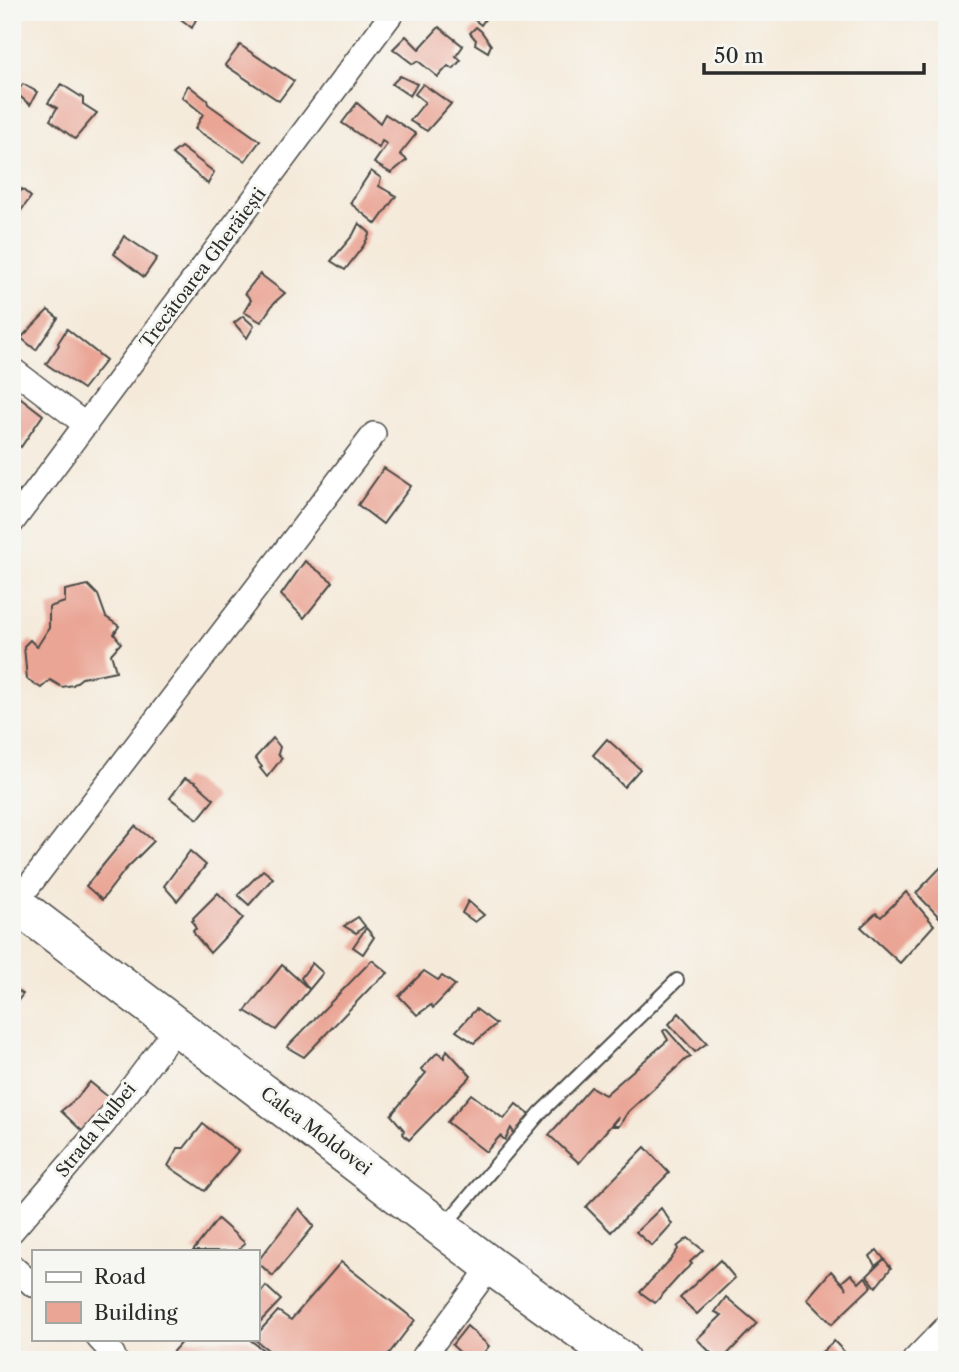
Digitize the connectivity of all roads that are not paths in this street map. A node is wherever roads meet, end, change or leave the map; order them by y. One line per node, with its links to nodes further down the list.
1 (393, 12): 3 (street, Trecătoarea Gherăiești)
2 (12, 369): 3 (street)
3 (86, 425): 5 (street, Trecătoarea Gherăiești)
4 (374, 434): 6 (street)
5 (12, 523)
6 (13, 905): 8 (main road, Calea Moldovei)
7 (677, 981): 9 (lane)
8 (178, 1026): 9 (main road, Calea Moldovei); 10 (street, Strada Nalbei)
9 (442, 1228): 12 (main road, Calea Moldovei)
10 (12, 1231)
11 (12, 1266): 13 (street)
12 (491, 1266): 17 (street); 18 (main road, Calea Moldovei)
13 (32, 1284)
14 (947, 1326): 19 (street)
15 (100, 1340): 16 (street)
16 (115, 1360)
17 (421, 1360)
18 (621, 1360)
19 (914, 1360)

